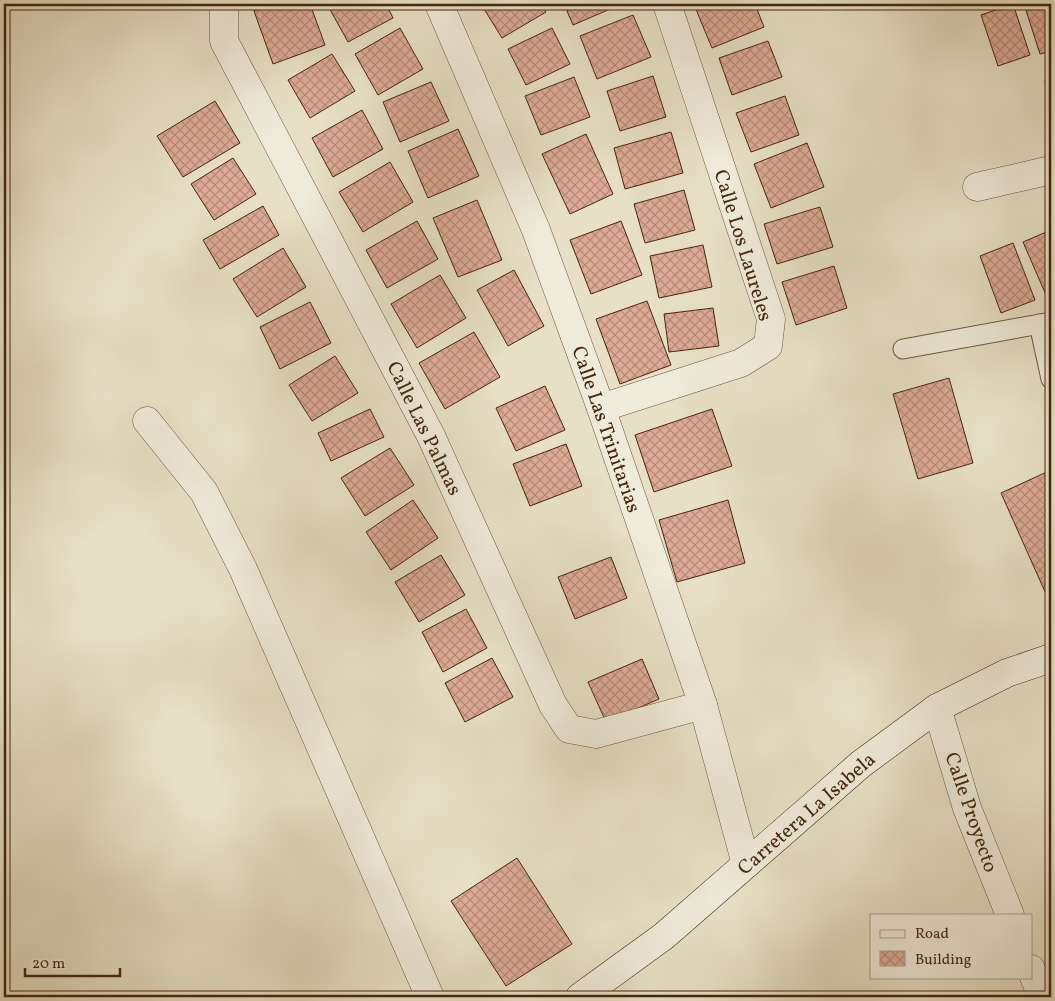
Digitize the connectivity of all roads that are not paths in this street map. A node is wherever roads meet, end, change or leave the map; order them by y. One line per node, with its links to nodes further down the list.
1 (224, 4): 12 (street, Calle Las Palmas)
2 (439, 4): 9 (street, Calle Las Trinitarias)
3 (667, 4): 9 (street, Calle Los Laureles)
4 (1051, 170): 5 (street)
5 (977, 187)
6 (1045, 323): 7 (lane); 8 (lane)
7 (903, 349)
8 (1051, 379)
9 (601, 408): 12 (street, Calle Las Trinitarias)
10 (147, 421): 17 (street)
11 (1051, 658): 13 (street, Carretera La Isabela)
12 (703, 705): 14 (street, Calle Las Trinitarias)
13 (937, 708): 14 (street, Carretera La Isabela); 15 (street, Calle Proyecto)
14 (746, 864): 18 (street, Carretera La Isabela)
15 (1010, 914)
16 (1032, 972): 19 (street)
17 (430, 997)
18 (580, 997)
19 (1042, 997)

